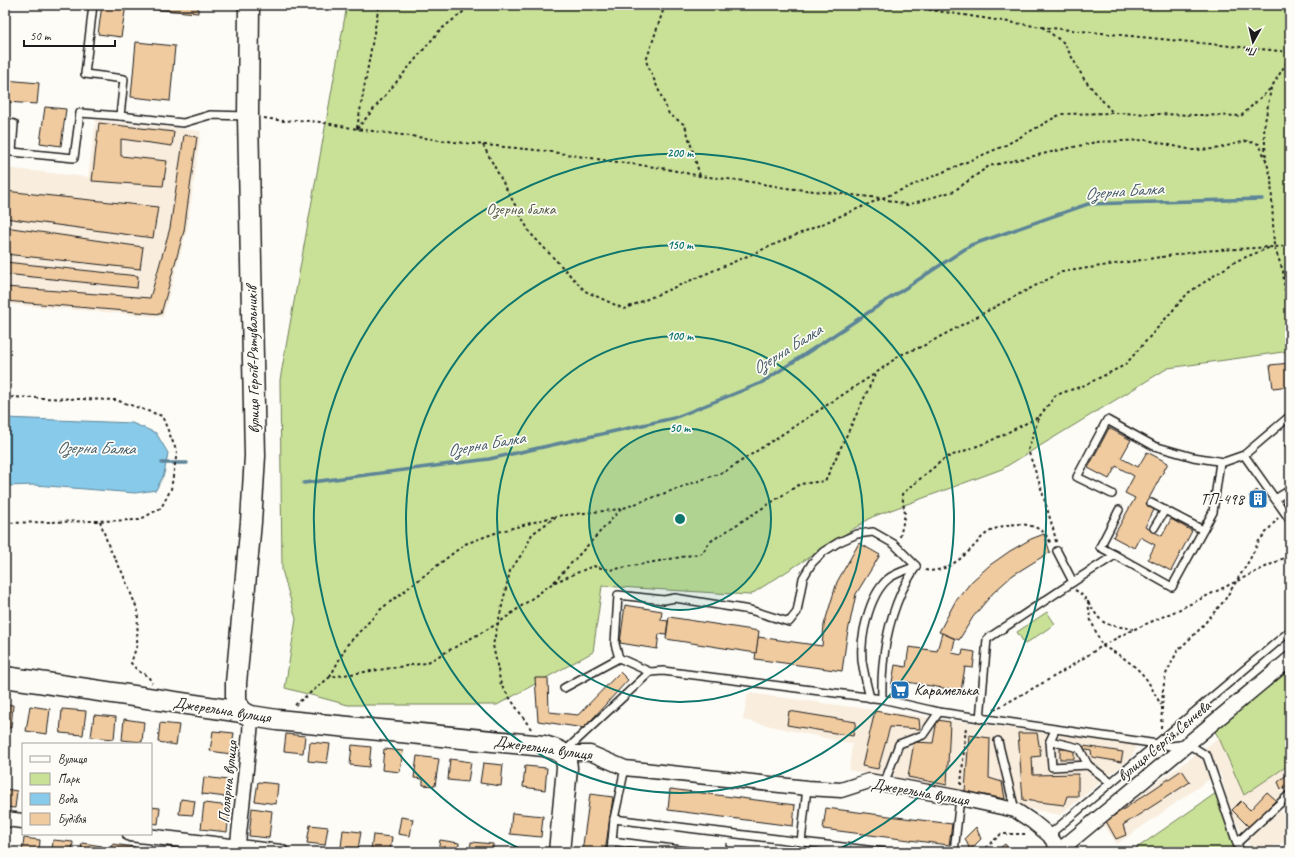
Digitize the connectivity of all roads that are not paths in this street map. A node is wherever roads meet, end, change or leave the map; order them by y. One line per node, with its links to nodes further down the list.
1 (93, 5): 3 (lane)
2 (249, 5): 4 (main road, вулиця Героїв-Рятувальників)
3 (120, 116): 4 (lane); 5 (lane)
4 (248, 116): 32 (main road, вулиця Героїв-Рятувальників)
5 (5, 122)
6 (1290, 416): 7 (lane)
7 (1244, 455): 8 (lane); 11 (lane)
8 (1220, 462): 10 (lane); 18 (lane)
9 (1290, 490): 11 (lane)
10 (1112, 494)
11 (1275, 499): 16 (lane)
12 (1151, 502): 15 (lane)
13 (1290, 504): 16 (lane)
14 (1119, 510): 20 (lane)
15 (1164, 510): 17 (lane); 18 (lane)
16 (1287, 516)
17 (1154, 528)
18 (1203, 530): 20 (lane)
19 (1057, 551): 22 (lane)
20 (1115, 555): 22 (lane)
21 (916, 566): 24 (lane); 29 (lane); 30 (lane)
22 (1070, 584): 33 (lane)
23 (1290, 631): 37 (lane)
24 (619, 658): 26 (lane); 28 (lane)
25 (1290, 659): 38 (street, вулиця Сергія Сєнчева)
26 (650, 672): 29 (lane); 39 (lane)
27 (5, 677): 32 (main road, Джерельна вулиця)
28 (564, 688)
29 (870, 698): 30 (lane)
30 (882, 699): 31 (lane)
31 (939, 712): 33 (lane); 43 (lane)
32 (247, 714): 39 (main road, Джерельна вулиця); 57 (street, Полярна вулиця)
33 (980, 719): 34 (lane)
34 (1055, 730): 36 (lane); 37 (lane)
35 (998, 741): 47 (lane)
36 (1050, 741): 40 (lane); 40 (lane)
37 (1157, 744): 38 (lane); 42 (lane)
38 (1188, 744): 56 (lane); 58 (street, вулиця Сергія Сєнчева)
39 (563, 753): 41 (street, Джерельна вулиця); 60 (main road)
40 (1088, 765): 42 (lane)
41 (626, 768): 44 (street, Джерельна вулиця); 49 (lane)
42 (1110, 782): 52 (lane)
43 (884, 784): 44 (street, Джерельна вулиця); 46 (street, Джерельна вулиця)
44 (807, 788): 54 (lane)
45 (1290, 794): 56 (lane)
46 (960, 798): 47 (street, Джерельна вулиця); 65 (lane)
47 (1015, 810): 52 (street, Джерельна вулиця)
48 (5, 819): 50 (street)
49 (614, 819): 53 (lane); 54 (lane)
50 (22, 821)
51 (137, 835): 57 (street)
52 (1049, 835): 58 (street, Джерельна вулиця)
53 (612, 841): 61 (lane); 62 (lane)
54 (801, 842): 55 (lane)
55 (813, 843): 63 (lane); 64 (lane)
56 (1237, 843): 66 (lane)
57 (237, 849): 59 (street)
58 (1061, 851)
59 (281, 852)
60 (559, 852)
61 (611, 852)
62 (696, 852)
63 (812, 852)
64 (884, 852)
65 (954, 852)
66 (1240, 852)

